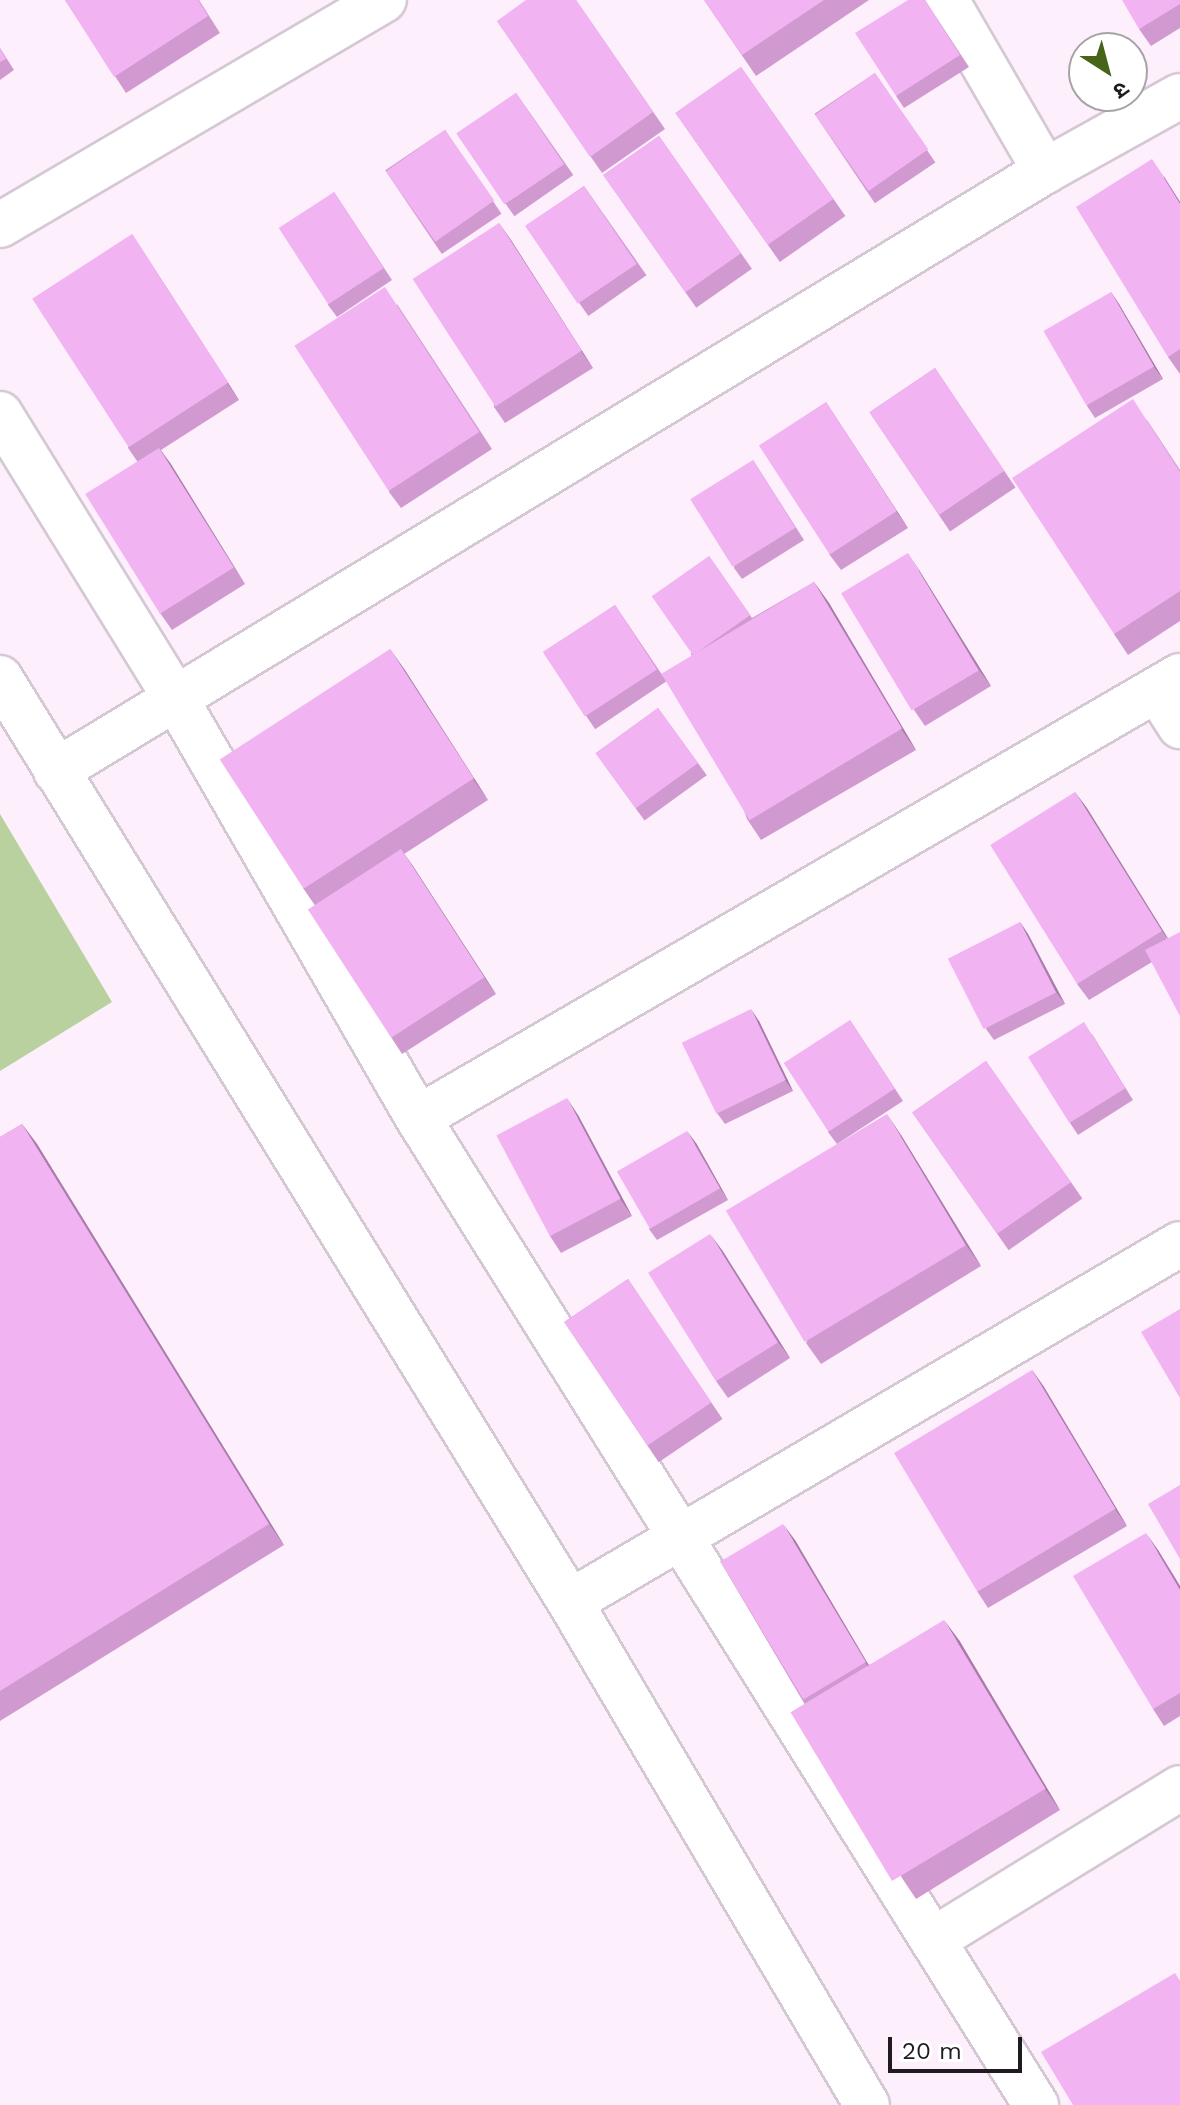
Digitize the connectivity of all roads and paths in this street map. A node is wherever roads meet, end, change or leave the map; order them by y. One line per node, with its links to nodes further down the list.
1 (384, 0): 5 (street)
2 (946, 0): 4 (street)
3 (1180, 96): 4 (street)
4 (1045, 171): 9 (street)
5 (0, 225)
6 (0, 414): 9 (street)
7 (0, 678): 11 (street)
8 (1168, 683): 10 (street); 12 (street)
9 (176, 699): 11 (street); 12 (street)
10 (1180, 726)
11 (56, 771): 15 (street)
12 (418, 1118): 14 (street)
13 (1180, 1244): 14 (street)
14 (679, 1538): 15 (street); 17 (street)
15 (570, 1602): 18 (street)
16 (1180, 1788): 17 (street)
17 (933, 1940): 19 (street)
18 (867, 2105)
19 (1036, 2105)

